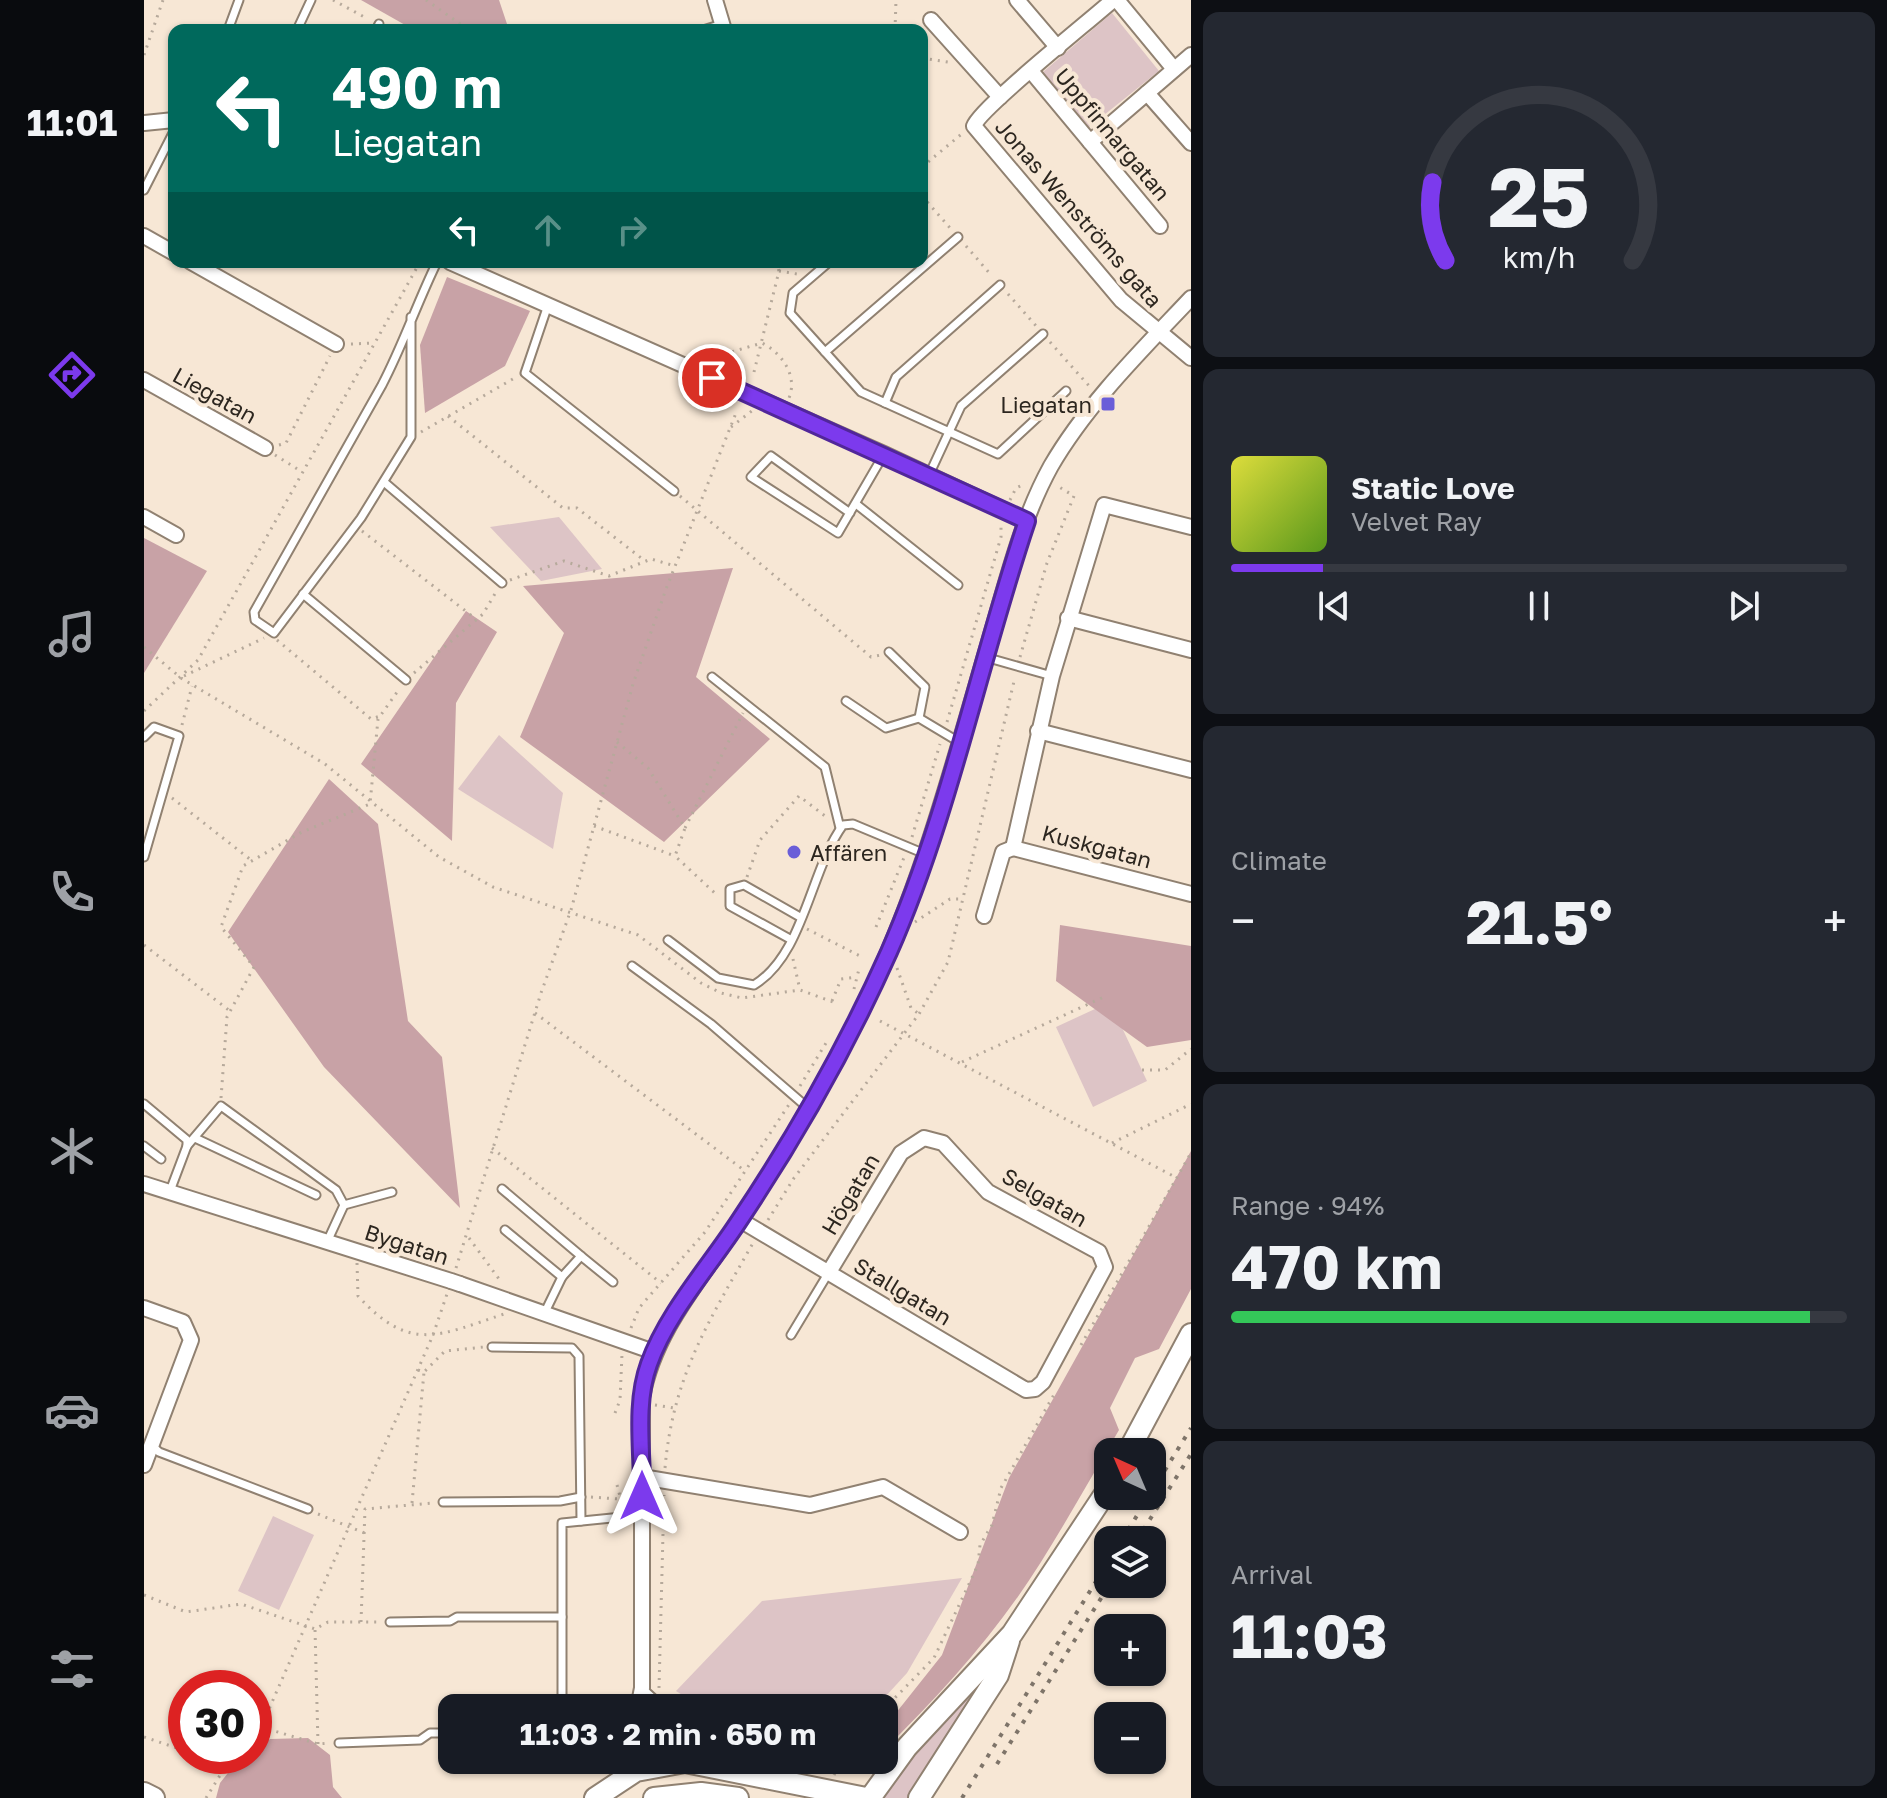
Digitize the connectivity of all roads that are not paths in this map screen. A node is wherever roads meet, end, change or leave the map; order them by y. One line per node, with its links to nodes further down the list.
1 (239, 0): 7 (lane)
2 (311, 0): 8 (lane)
3 (715, 0): 9 (street)
4 (1017, 0): 10 (street)
5 (1115, 0): 10 (street); 12 (street)
6 (931, 20): 15 (street)
7 (230, 24)
8 (300, 24)
9 (722, 24)
10 (1058, 48): 13 (street)
11 (1191, 55): 12 (street)
12 (1174, 69): 14 (street)
13 (1031, 71): 15 (street); 18 (street, Uppfinnargatan)
14 (1147, 93): 18 (street); 20 (street)
15 (1000, 97): 36 (street, Jonas Wenströms gata)
16 (168, 121): 17 (street)
17 (144, 123)
18 (1090, 142): 22 (street, Uppfinnargatan)
19 (168, 143): 21 (lane)
20 (1191, 143)
21 (144, 190)
22 (1160, 226)
23 (144, 236): 25 (street)
24 (958, 237): 26 (lane)
25 (168, 250)
26 (928, 263)
27 (202, 268): 38 (street)
28 (434, 268): 35 (lane)
29 (464, 268): 34 (street)
30 (822, 268): 39 (lane)
31 (922, 268): 39 (lane)
32 (1000, 285): 43 (lane)
33 (1191, 298): 36 (street)
34 (548, 305): 46 (street); 49 (lane)
35 (411, 317): 48 (lane); 58 (lane)
36 (1158, 333): 40 (street, Jonas Wenströms gata); 53 (street)
37 (1043, 334): 44 (lane)
38 (336, 344)
39 (825, 352): 43 (lane)
40 (1191, 358)
41 (144, 380): 45 (street, Liegatan)
42 (1066, 391): 44 (lane)
43 (885, 403): 44 (lane)
44 (948, 431): 47 (lane)
45 (265, 448)
46 (884, 454): 47 (street); 50 (lane)
47 (929, 475): 53 (street)
48 (384, 482): 56 (lane); 58 (lane)
49 (674, 491)
50 (856, 504): 51 (lane); 57 (lane)
51 (850, 513): 51 (lane)
52 (144, 517): 55 (street)
53 (1027, 521): 62 (street)
54 (1191, 527): 59 (street, Kuskgatan)
55 (176, 535)
56 (502, 583)
57 (958, 585)
58 (303, 594): 65 (lane)
59 (1068, 618): 60 (street); 63 (street, Kuskgatan)
60 (1191, 650)
61 (889, 652): 67 (lane)
62 (985, 657): 63 (lane); 70 (street)
63 (1052, 676): 68 (street, Kuskgatan)
64 (712, 677): 72 (lane)
65 (406, 680)
66 (846, 701): 67 (lane)
67 (919, 718): 70 (lane)
68 (1038, 731): 71 (street); 73 (street, Kuskgatan)
69 (144, 737): 75 (lane)
70 (959, 742): 74 (street)
71 (1191, 770)
72 (840, 828): 74 (lane); 78 (lane)
73 (1013, 848): 76 (street, Kuskgatan); 77 (street)
74 (925, 854): 83 (street)
75 (144, 857)
76 (1191, 894)
77 (984, 916)
78 (799, 921): 80 (lane); 80 (lane)
79 (668, 940): 80 (lane)
80 (790, 941)
81 (632, 966): 83 (lane)
82 (144, 1104): 87 (lane)
83 (808, 1108): 95 (street)
84 (195, 1138): 87 (lane); 93 (lane); 94 (lane)
85 (913, 1143): 99 (street, Högatan); 108 (street, Selgatan)
86 (144, 1146): 88 (lane)
87 (187, 1146): 92 (lane)
88 (161, 1159)
89 (144, 1184): 92 (street, Bygatan)
90 (502, 1189): 98 (lane)
91 (392, 1192): 94 (lane)
92 (169, 1193): 97 (street, Bygatan)
93 (316, 1195)
94 (344, 1205): 97 (lane)
95 (740, 1220): 99 (street, Stallgatan); 107 (street)
96 (505, 1230): 100 (lane)
97 (327, 1242): 103 (street, Bygatan)
98 (581, 1256): 100 (lane); 101 (lane)
99 (829, 1272): 105 (lane); 108 (street, Stallgatan)
100 (562, 1277): 103 (lane)
101 (613, 1282)
102 (144, 1308): 110 (street)
103 (545, 1312): 107 (street, Bygatan)
104 (1191, 1334): 109 (main road)
105 (791, 1335)
106 (492, 1347): 113 (lane)
107 (654, 1352): 112 (street)
108 (1043, 1382)
109 (1135, 1438)
110 (147, 1444): 111 (street); 115 (lane)
111 (144, 1465)
112 (642, 1477): 117 (street); 119 (street)
113 (581, 1497): 114 (lane); 118 (lane)
114 (443, 1502)
115 (308, 1509)
116 (1094, 1510): 122 (main road)
117 (642, 1515): 118 (lane); 123 (street)
118 (581, 1521): 120 (lane)
119 (960, 1532)
120 (562, 1617): 121 (lane); 124 (lane)
121 (390, 1622)
122 (1012, 1634): 129 (main road); 141 (main road)
123 (642, 1688): 125 (street); 126 (street)
124 (562, 1694)
125 (641, 1694)
126 (647, 1694)
127 (438, 1733): 128 (lane)
128 (339, 1743)
129 (907, 1747): 134 (main road); 140 (main road)
130 (629, 1774): 138 (main road)
131 (653, 1774): 136 (main road)
132 (745, 1774): 139 (main road)
133 (767, 1774): 134 (main road)
134 (827, 1788): 140 (main road)
135 (144, 1793): 137 (main road)
136 (657, 1797): 139 (main road)
137 (154, 1798)
138 (595, 1798)
139 (740, 1798)
140 (868, 1798)
141 (919, 1798)

